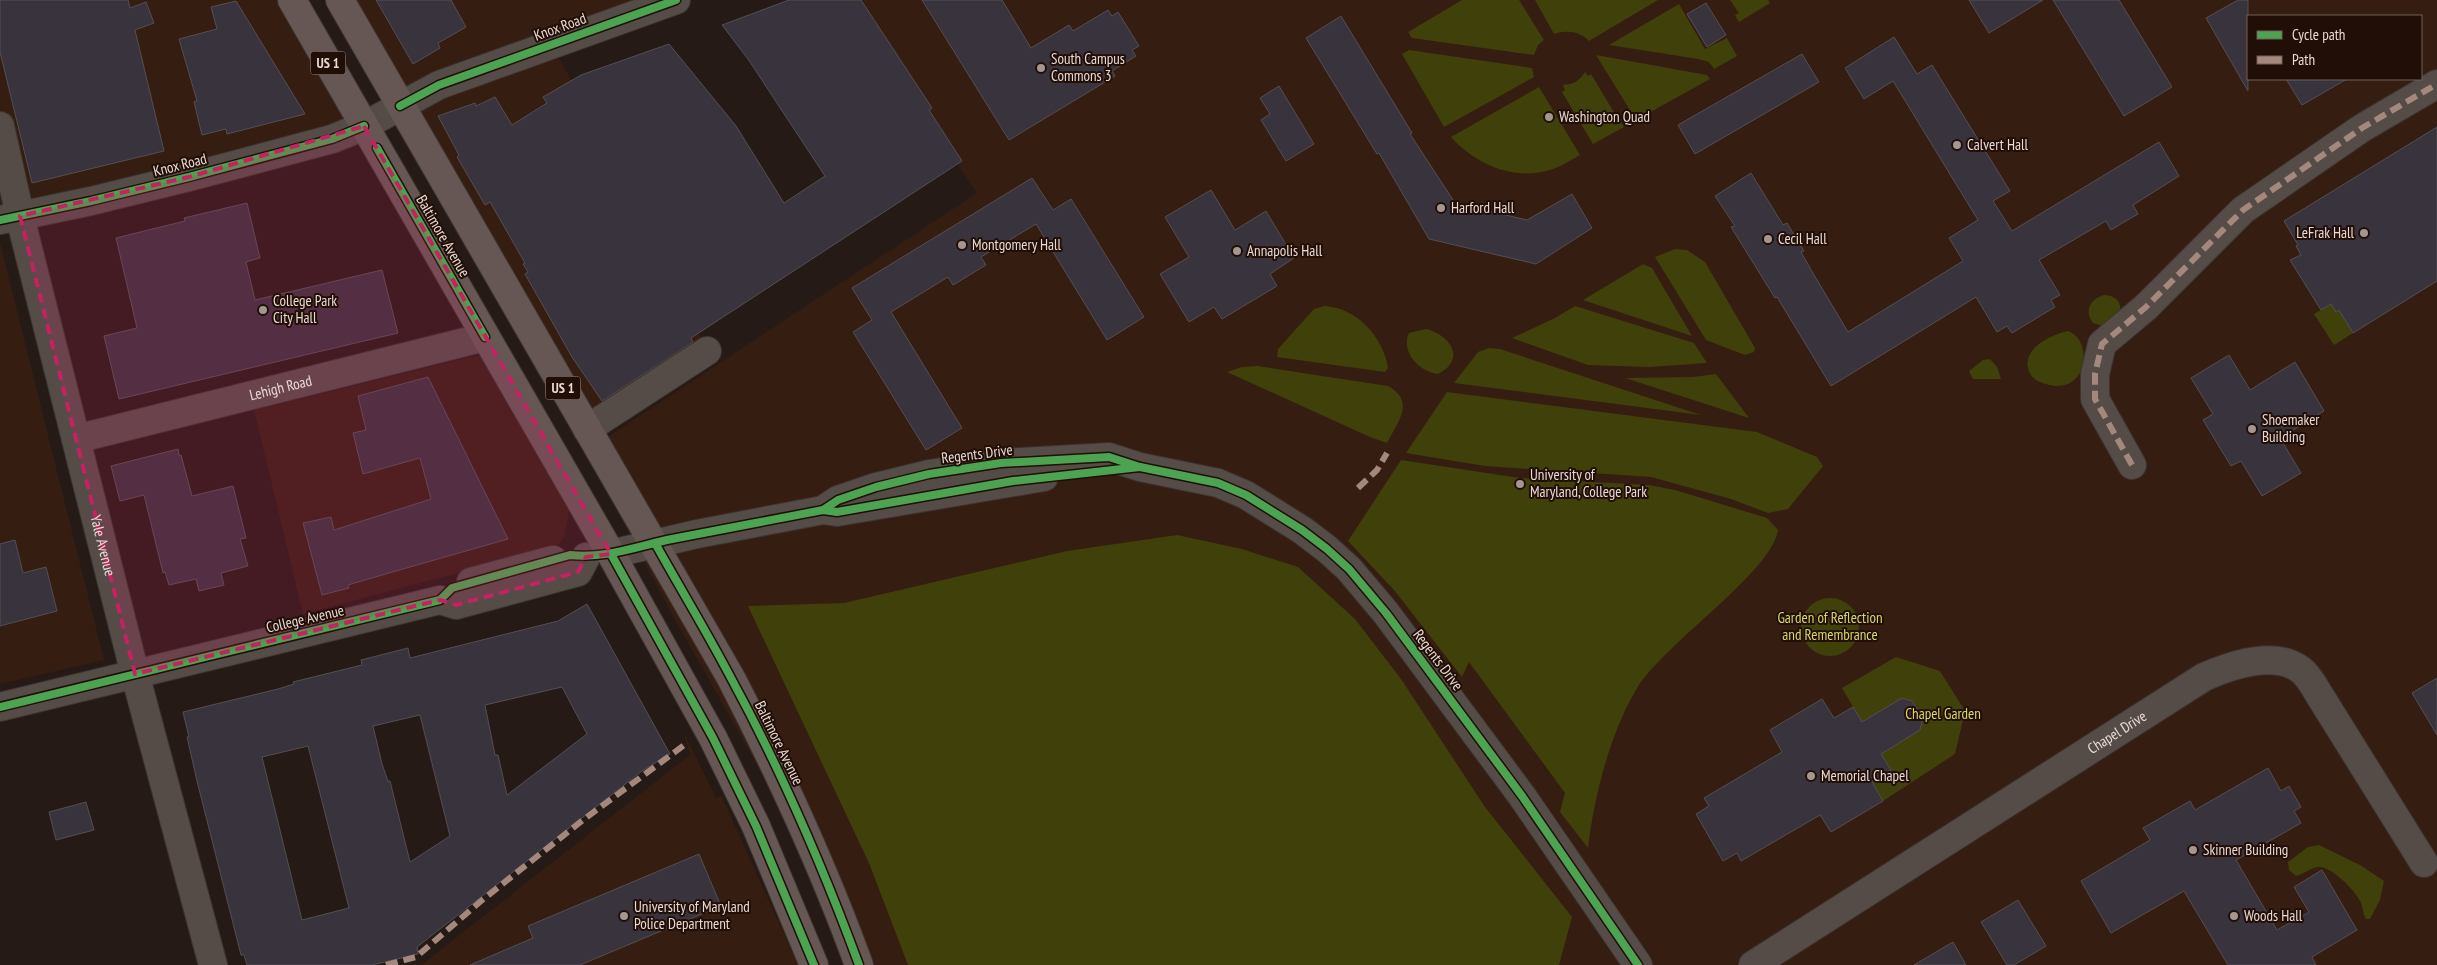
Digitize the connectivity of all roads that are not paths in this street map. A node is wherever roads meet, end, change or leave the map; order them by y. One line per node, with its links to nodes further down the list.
1 (292, 0): 7 (main road, Baltimore Avenue / US 1)
2 (340, 0): 5 (main road, Baltimore Avenue / US 1)
3 (676, 0): 5 (street, Knox Road)
4 (2437, 84): 13 (street)
5 (400, 106): 7 (street, Knox Road); 11 (main road, Baltimore Avenue / US 1)
6 (0, 126): 8 (street, Yale Avenue)
7 (364, 126): 8 (street, Knox Road); 9 (main road, Baltimore Avenue / US 1)
8 (10, 218): 12 (street, Yale Avenue)
9 (486, 337): 12 (street, Lehigh Road); 15 (main road, Baltimore Avenue / US 1)
10 (706, 351): 11 (street)
11 (587, 429): 14 (main road, Baltimore Avenue / US 1)
12 (76, 439): 16 (street, Yale Avenue)
13 (2132, 465)
14 (654, 543): 15 (street, Regents Drive); 21 (main road, Baltimore Avenue / US 1); 22 (street, Regents Drive)
15 (598, 556): 16 (street, College Avenue); 20 (main road, Baltimore Avenue / US 1)
16 (135, 674): 17 (street, College Avenue); 19 (street, Yale Avenue)
17 (0, 707)
18 (2424, 863): 23 (street, Chapel Drive)
19 (213, 965)
20 (814, 965)
21 (860, 965)
22 (1638, 965)
23 (1753, 965)

